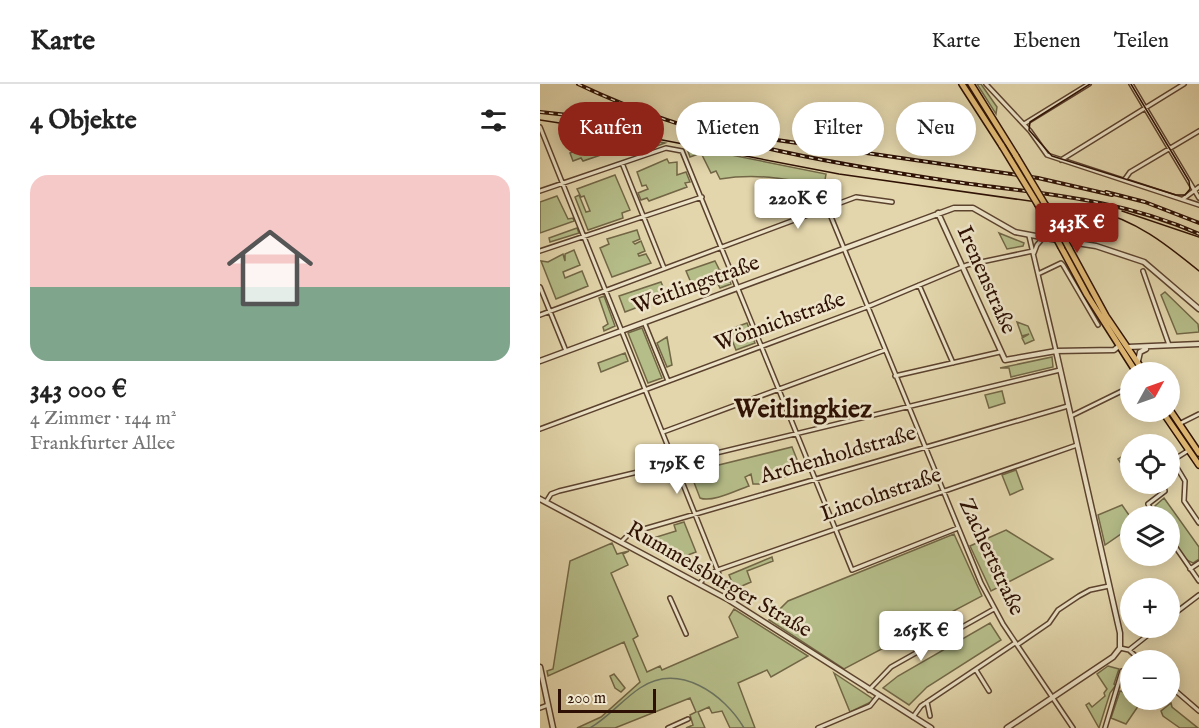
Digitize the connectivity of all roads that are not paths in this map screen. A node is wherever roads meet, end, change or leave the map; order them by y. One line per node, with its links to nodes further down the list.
1 (963, 84): 50 (main road, bridge)
2 (971, 84): 53 (main road, bridge)
3 (986, 84): 8 (street)
4 (1089, 84): 8 (street)
5 (1131, 84): 7 (street)
6 (1184, 84): 7 (street)
7 (1145, 108): 11 (street); 12 (street)
8 (1024, 124): 12 (street)
9 (541, 127): 15 (street)
10 (1199, 131): 11 (street)
11 (1169, 148): 14 (street); 17 (street)
12 (1061, 160): 14 (street)
13 (622, 163): 15 (street); 19 (street); 26 (street)
14 (1125, 179): 21 (street)
15 (564, 183): 18 (street); 27 (street)
16 (1199, 187): 17 (street)
17 (1194, 190): 20 (street); 21 (street)
18 (540, 191)
19 (702, 197): 26 (street); 30 (street)
20 (1199, 198)
21 (1183, 199): 23 (street)
22 (892, 202): 24 (street)
23 (1199, 205)
24 (827, 207): 30 (street); 31 (street, Zachertstraße)
25 (938, 213): 28 (street, Weitlingstraße); 31 (street, Weitlingstraße); 34 (street, Irenenstraße)
26 (643, 217): 27 (street); 35 (street)
27 (585, 236): 32 (street); 41 (street)
28 (1029, 236): 29 (street, Weitlingstraße); 33 (street)
29 (1043, 238): 33 (street); 43 (street, Weitlingstraße)
30 (722, 247): 35 (street); 40 (street)
31 (843, 248): 40 (street, Weitlingstraße); 42 (street, Zachertstraße)
32 (540, 251)
33 (1033, 252): 34 (street, Wönnichstraße); 37 (street)
34 (962, 267): 38 (street, Wönnichstraße); 58 (street, Irenenstraße)
35 (664, 268): 41 (street)
36 (1143, 271): 51 (street)
37 (1038, 274): 47 (street); 57 (street)
38 (919, 285): 42 (street, Wönnichstraße); 63 (street)
39 (540, 287): 44 (street)
40 (737, 287): 46 (street, Weitlingstraße); 52 (street)
41 (606, 290): 44 (street); 48 (street)
42 (867, 308): 52 (street, Wönnichstraße); 55 (street, Zachertstraße)
43 (1199, 309)
44 (550, 311): 45 (street); 56 (street)
45 (540, 315)
46 (644, 322): 48 (street, Weitlingstraße); 66 (street)
47 (1098, 325)
48 (622, 330): 56 (street, Weitlingstraße); 68 (street)
49 (1199, 344): 51 (street)
50 (1119, 346): 57 (street); 60 (main road)
51 (1169, 346): 54 (street)
52 (761, 347): 66 (street, Wönnichstraße); 67 (street)
53 (1127, 347): 54 (street); 61 (main road)
54 (1150, 348): 62 (street)
55 (885, 350): 65 (street, Zachertstraße); 67 (street)
56 (566, 351): 59 (street, Weitlingstraße)
57 (1056, 351): 58 (street, Irenenstraße); 64 (street)
58 (1000, 352): 63 (street)
59 (540, 361)
60 (1129, 362)
61 (1136, 362)
62 (1137, 362)
63 (953, 363): 65 (street)
64 (1060, 370): 70 (street); 71 (street)
65 (895, 376): 71 (street, Zachertstraße)
66 (668, 381): 68 (street, Wönnichstraße)
67 (778, 389): 77 (street); 78 (street)
68 (646, 390): 76 (street, Wönnichstraße); 77 (street)
69 (1120, 392): 73 (street)
70 (1068, 406): 73 (street); 80 (street, Archenholdstraße)
71 (908, 407): 78 (street); 80 (street, Zachertstraße)
72 (1199, 414): 75 (street)
73 (1071, 416): 79 (street)
74 (1170, 422): 81 (main road)
75 (1179, 424): 82 (main road)
76 (540, 429)
77 (663, 432): 84 (street)
78 (797, 434): 84 (street); 87 (street)
79 (1077, 445): 88 (street, Lincolnstraße); 104 (street)
80 (924, 447): 87 (street, Archenholdstraße); 88 (street, Zachertstraße)
81 (1189, 450): 83 (street); 85 (main road)
82 (1199, 453)
83 (1180, 456)
84 (675, 463): 91 (street); 93 (street)
85 (1199, 465)
86 (1180, 474): 94 (street)
87 (815, 479): 93 (street, Archenholdstraße); 95 (street)
88 (942, 491): 95 (street, Lincolnstraße); 96 (street, Zachertstraße)
89 (1161, 494): 92 (street)
90 (540, 499): 91 (street, Rummelsburger Straße)
91 (546, 502): 97 (street, Rummelsburger Straße)
92 (1149, 506)
93 (695, 514): 97 (street, Archenholdstraße); 101 (street)
94 (1199, 523)
95 (835, 528): 96 (street); 101 (street, Lincolnstraße)
96 (958, 528): 108 (street, Zachertstraße)
97 (621, 542): 103 (street, Rummelsburger Straße)
98 (1180, 554): 100 (street)
99 (1199, 562): 100 (street)
100 (1190, 569): 102 (street)
101 (717, 570): 103 (street, Lincolnstraße); 105 (street)
102 (1199, 581)
103 (700, 584): 119 (street, Rummelsburger Straße)
104 (1109, 586): 112 (street); 113 (street)
105 (725, 589)
106 (1199, 595): 109 (street)
107 (670, 598): 110 (street, Rummelsburger Straße)
108 (994, 609): 112 (street, Zachertstraße); 119 (street)
109 (1180, 609)
110 (686, 634)
111 (1145, 638): 115 (street)
112 (1016, 644): 117 (street); 123 (street, Zachertstraße)
113 (1120, 648): 114 (street); 123 (street)
114 (1126, 650)
115 (1130, 650)
116 (540, 667): 125 (street)
117 (976, 670): 120 (street); 124 (street)
118 (1120, 678): 137 (street)
119 (869, 690): 122 (street, Rummelsburger Straße)
120 (989, 691)
121 (1180, 695): 127 (street)
122 (878, 696): 129 (street, Rummelsburger Straße); 133 (street)
123 (1052, 698): 135 (street); 136 (street, Zachertstraße)
124 (927, 702): 128 (street); 129 (street)
125 (548, 705): 126 (street); 131 (street)
126 (540, 708)
127 (1199, 711)
128 (930, 716)
129 (912, 718): 134 (street, Rummelsburger Straße)
130 (688, 719): 132 (street)
131 (553, 728)
132 (668, 728)
133 (818, 728)
134 (931, 728)
135 (1007, 728)
136 (1073, 728)
137 (1105, 728)

